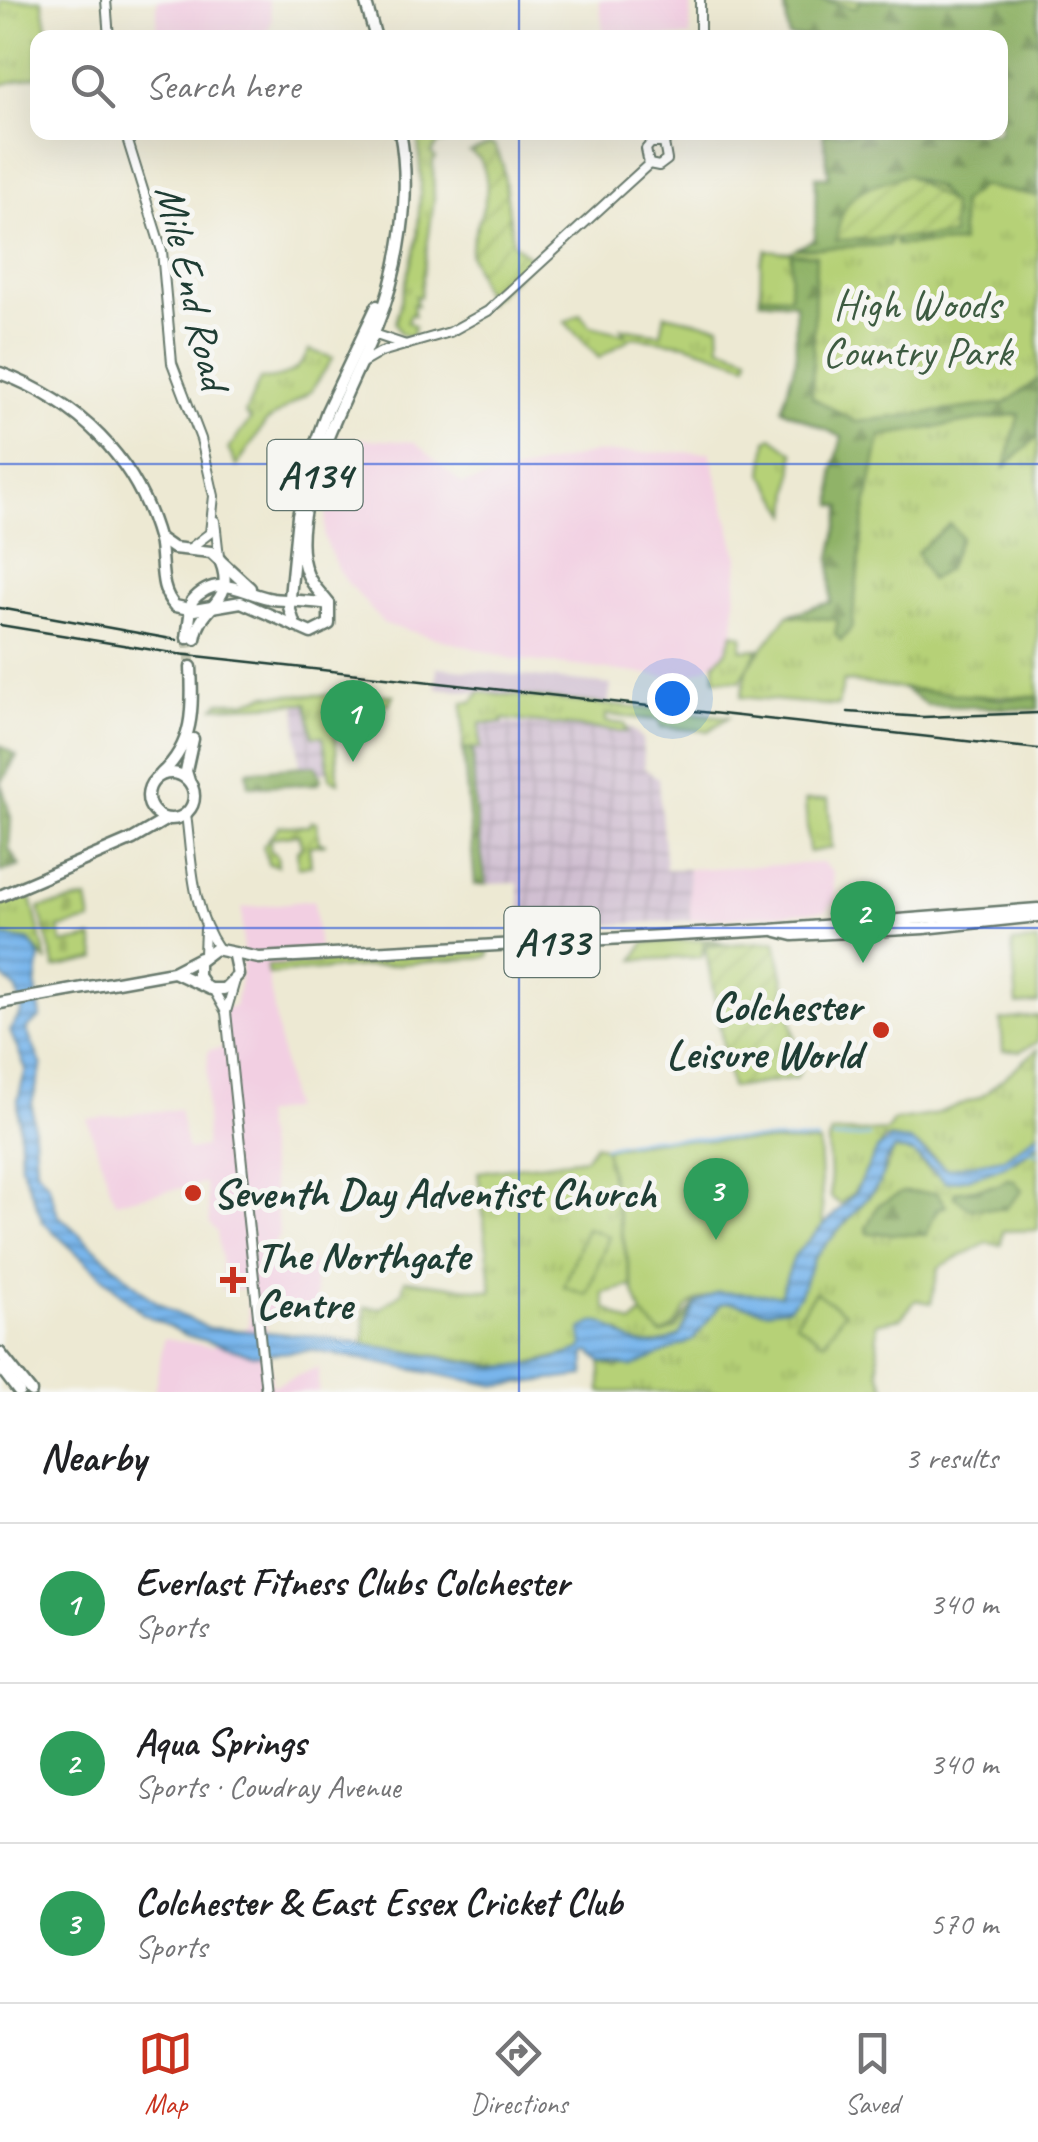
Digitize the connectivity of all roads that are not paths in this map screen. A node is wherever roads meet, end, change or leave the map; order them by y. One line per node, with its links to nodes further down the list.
1 (106, 0): 4 (street)
2 (365, 0): 5 (main road)
3 (700, 0): 6 (street)
4 (108, 30)
5 (374, 30)
6 (700, 30)
7 (127, 140): 16 (street, Mile End Road)
8 (401, 140): 11 (main road, A134)
9 (664, 142): 10 (street); 10 (street)
10 (650, 164): 12 (street)
11 (365, 342): 12 (street); 13 (street); 14 (main road, A134); 21 (main road, A134)
12 (411, 346): 13 (street)
13 (381, 352): 14 (street)
14 (358, 367): 27 (main road, A134)
15 (0, 373): 17 (main road)
16 (214, 512): 18 (street); 19 (street, Mile End Road)
17 (157, 534): 18 (main road); 20 (main road)
18 (190, 549): 19 (main road); 20 (main road)
19 (220, 560): 22 (main road); 23 (main road)
20 (164, 576): 28 (main road)
21 (293, 585): 24 (main road); 25 (main road, A134)
22 (225, 586): 23 (main road); 26 (main road); 28 (main road)
23 (252, 591): 24 (main road)
24 (277, 599): 25 (main road)
25 (290, 600): 27 (main road); 29 (main road)
26 (216, 604): 28 (main road); 28 (main road); 29 (main road)
27 (330, 604): 29 (main road)
28 (182, 611)
29 (302, 632)
30 (160, 775): 31 (main road); 31 (main road); 32 (main road)
31 (190, 782): 33 (main road)
32 (153, 812): 34 (main road); 36 (main road)
33 (186, 814): 34 (main road); 35 (street)
34 (169, 819): 35 (street); 36 (main road)
35 (188, 830): 39 (street)
36 (133, 838): 37 (main road)
37 (0, 896)
38 (1038, 913): 43 (main road, A133)
39 (205, 924): 40 (street); 41 (street)
40 (219, 949): 41 (main road); 42 (main road, A133)
41 (202, 956): 44 (main road); 46 (main road)
42 (234, 956): 43 (main road, A133); 45 (main road)
43 (258, 958): 45 (main road)
44 (173, 972): 46 (main road); 47 (main road)
45 (236, 980): 46 (main road); 48 (street)
46 (209, 988): 48 (street)
47 (0, 1003)
48 (226, 1012): 53 (street)
49 (0, 1353): 52 (main road)
50 (0, 1367): 51 (main road)
51 (19, 1392)
52 (30, 1392)
53 (266, 1392)

